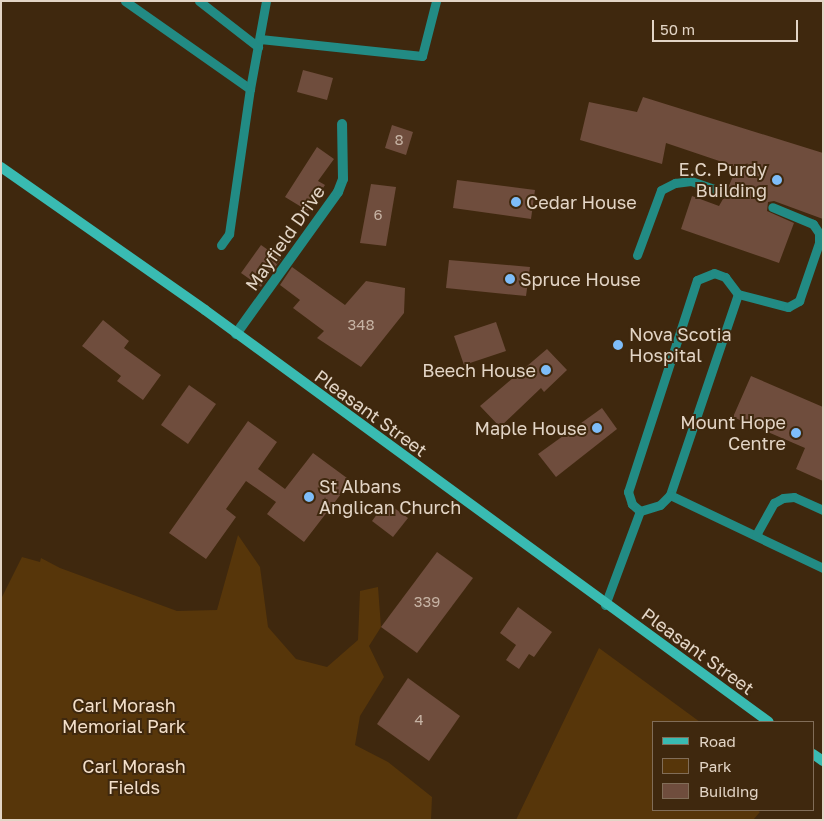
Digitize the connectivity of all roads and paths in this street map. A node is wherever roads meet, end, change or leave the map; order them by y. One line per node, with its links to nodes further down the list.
1 (125, 1): 6 (lane)
2 (199, 1): 5 (lane)
3 (266, 1): 5 (lane)
4 (436, 1): 5 (lane)
5 (259, 43): 6 (lane)
6 (250, 89): 11 (lane)
7 (342, 124): 14 (street, Mayfield Drive)
8 (1, 167): 14 (main road, Pleasant Street)
9 (725, 194): 12 (lane)
10 (772, 206): 13 (lane)
11 (221, 245)
12 (636, 255)
13 (738, 294): 15 (lane); 17 (lane)
14 (236, 334): 20 (main road, Pleasant Street)
15 (670, 495): 17 (lane); 18 (lane)
16 (823, 510): 18 (lane)
17 (640, 511): 20 (lane)
18 (756, 535): 19 (lane)
19 (823, 568)
20 (605, 605): 21 (main road, Pleasant Street)
21 (767, 721)

